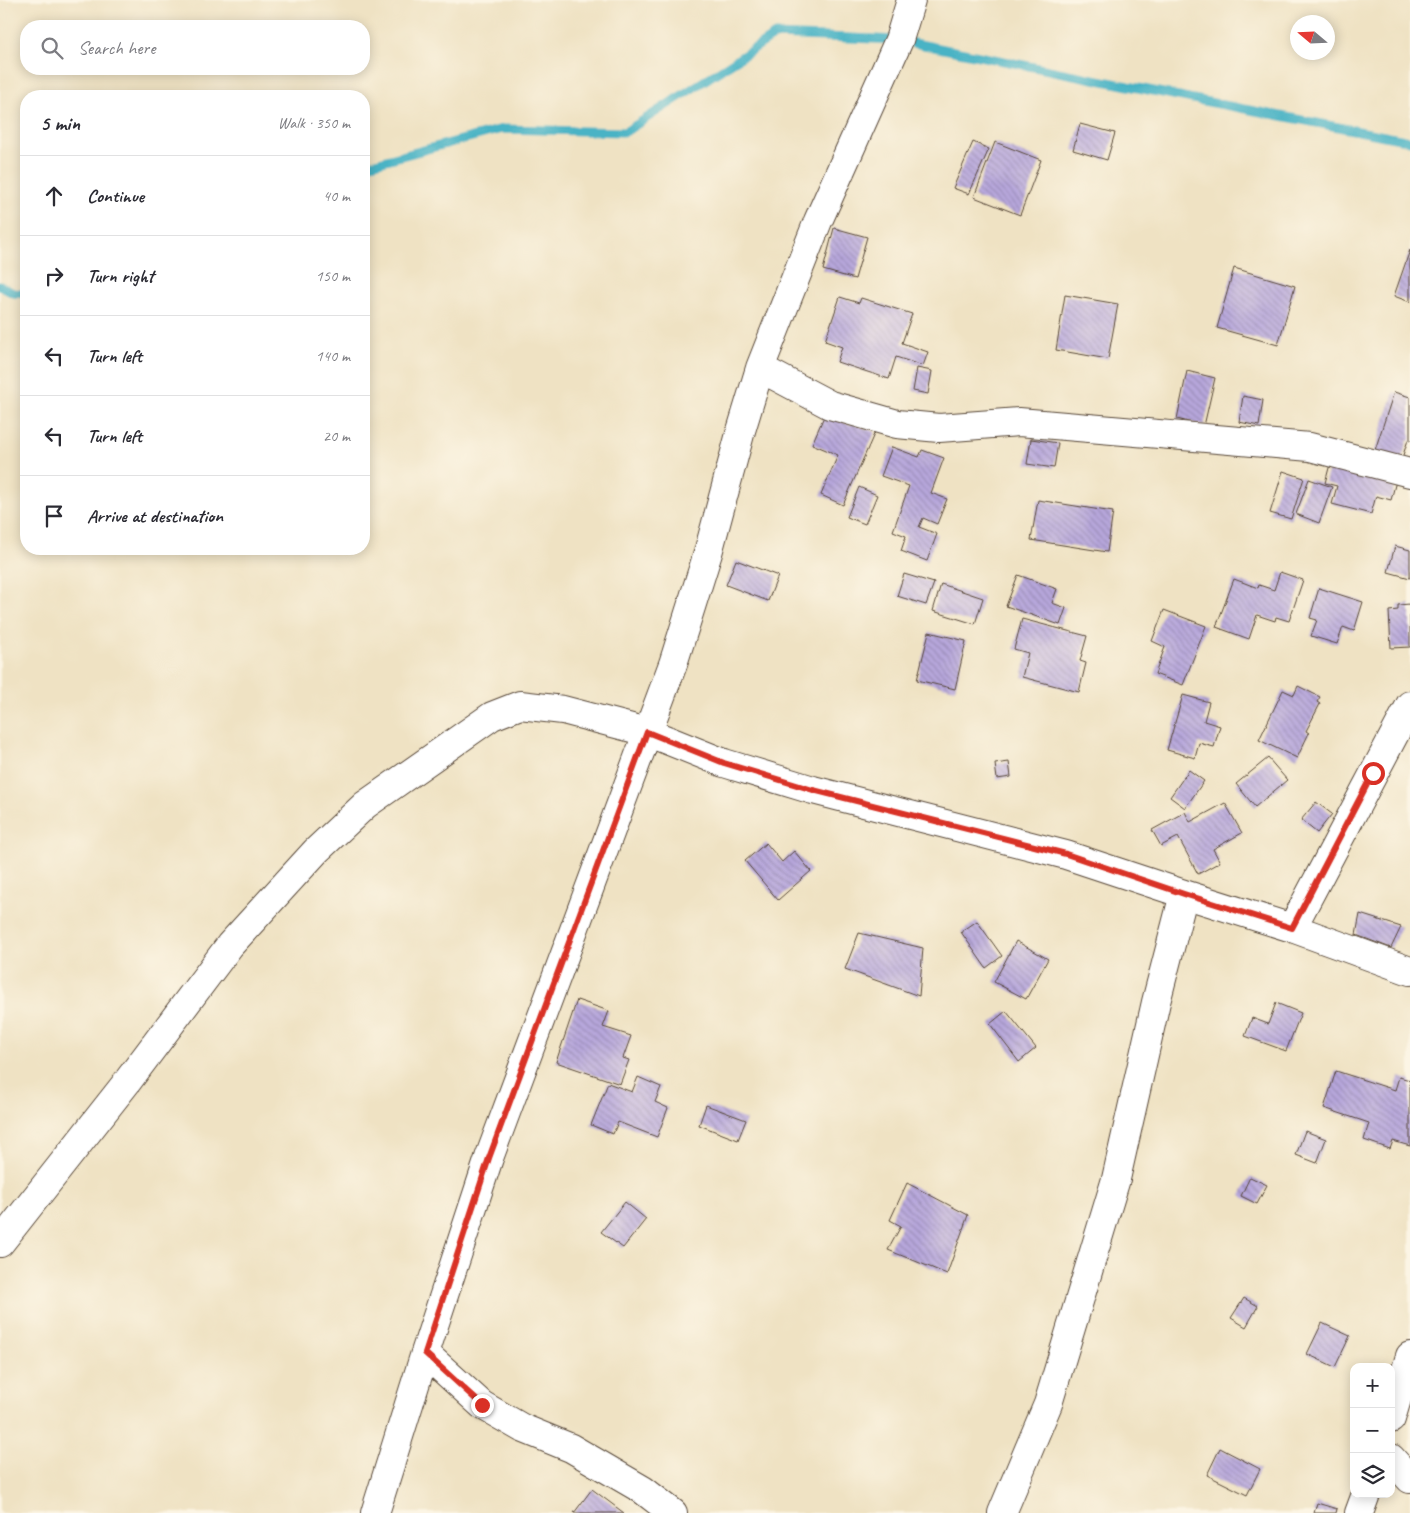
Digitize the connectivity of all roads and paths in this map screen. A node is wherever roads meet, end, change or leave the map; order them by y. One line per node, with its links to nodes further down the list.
1 (911, 0): 2 (street)
2 (760, 368): 3 (street); 5 (street)
3 (1410, 473)
4 (1410, 705): 7 (street)
5 (647, 732): 6 (street); 9 (street); 10 (street)
6 (1184, 894): 7 (street); 18 (street)
7 (1292, 928): 8 (street)
8 (1410, 971)
9 (0, 1243)
10 (425, 1353): 16 (street); 17 (street)
11 (1410, 1356): 12 (street)
12 (1394, 1408)
13 (1395, 1462): 14 (street)
14 (1410, 1479)
15 (1365, 1498): 19 (street)
16 (375, 1513)
17 (673, 1513)
18 (1002, 1513)
19 (1360, 1513)

